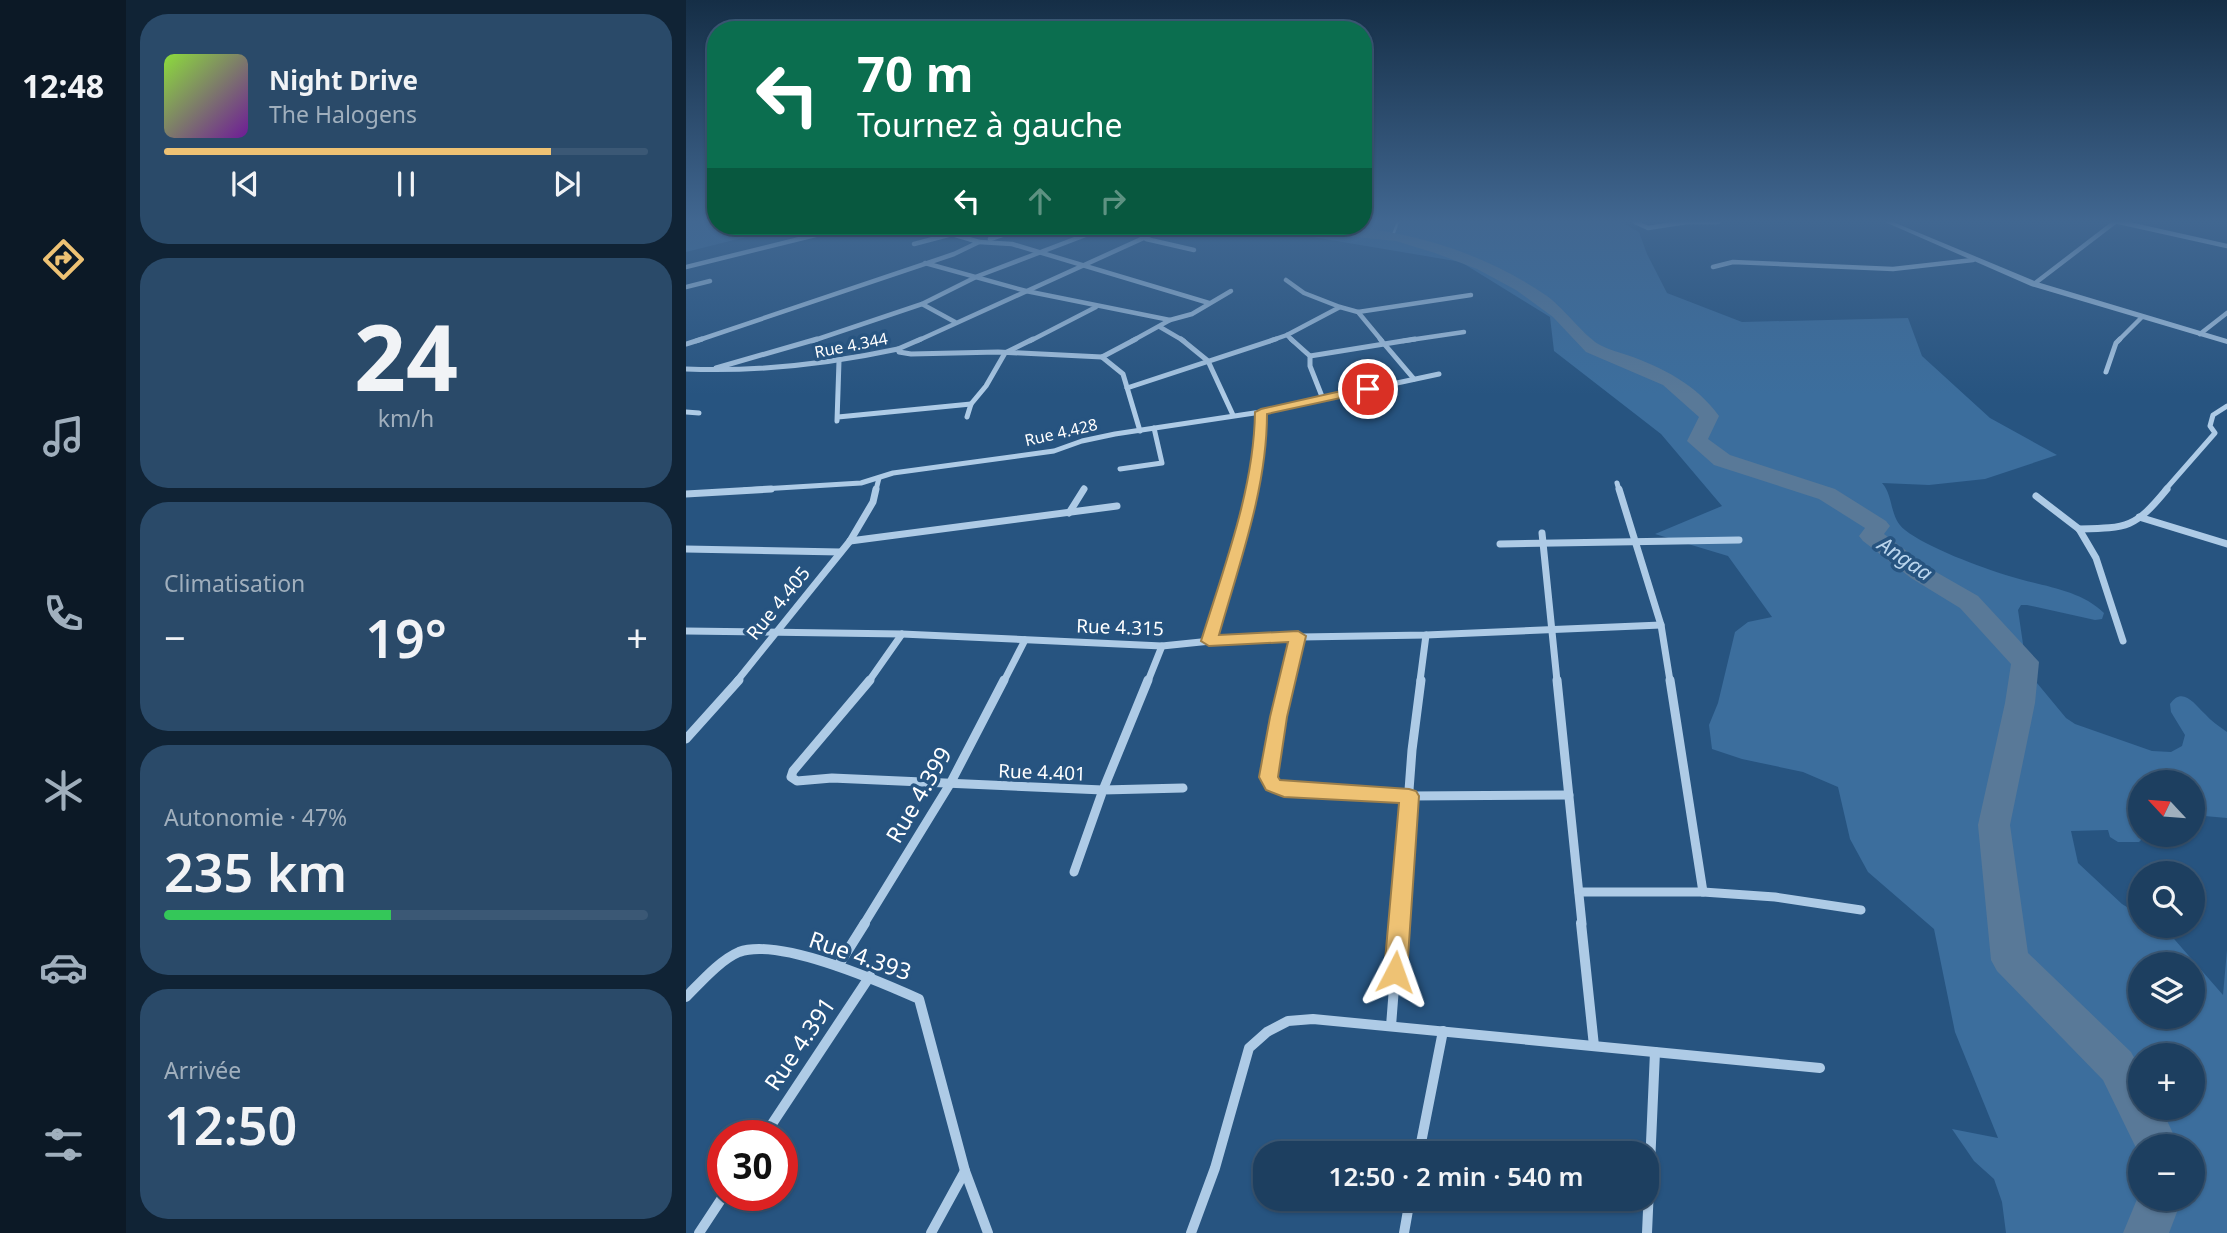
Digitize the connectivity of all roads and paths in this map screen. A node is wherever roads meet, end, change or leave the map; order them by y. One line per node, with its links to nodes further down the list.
1 (875, 280): 30 (street)
2 (971, 280): 16 (street)
3 (989, 280): 13 (street)
4 (1053, 280): 13 (street)
5 (1127, 280): 15 (street)
6 (1286, 280): 18 (street)
7 (2023, 280): 10 (street)
8 (2040, 280): 10 (street)
9 (710, 281): 11 (street)
10 (2034, 284): 21 (street)
11 (686, 287)
12 (1231, 290): 15 (street)
13 (1026, 291): 17 (street); 23 (street)
14 (1471, 295): 19 (street)
15 (1209, 303): 22 (street)
16 (922, 304): 23 (street); 38 (street)
17 (1096, 306): 22 (street); 32 (street)
18 (1340, 307): 19 (street); 27 (street)
19 (1358, 312): 29 (street)
20 (2227, 313): 26 (street)
21 (2142, 317): 26 (street); 39 (street)
22 (1170, 320): 24 (street)
23 (955, 323): 31 (street)
24 (1160, 327): 34 (street); 36 (street)
25 (1464, 332): 29 (street)
26 (2200, 334): 28 (street)
27 (1287, 335): 33 (street); 36 (street)
28 (2227, 342)
29 (1386, 343): 33 (street); 41 (street)
30 (686, 344)
31 (898, 349): 32 (street, Rue 4.344); 35 (street, Rue 4.344)
32 (1006, 353): 34 (street, Rue 4.344); 44 (street)
33 (1310, 356): 43 (street)
34 (1102, 357): 42 (street)
35 (839, 361): 38 (street, Rue 4.344); 44 (street)
36 (1211, 361): 42 (street); 49 (street)
37 (686, 369): 38 (street, Rue 4.344)
38 (709, 370)
39 (2106, 372)
40 (1438, 374): 41 (street, Rue 4.428)
41 (1414, 379): 43 (street, Rue 4.428)
42 (1128, 388): 52 (street)
43 (1323, 399): 47 (street, Rue 4.428)
44 (971, 404): 50 (street)
45 (2227, 406): 61 (street)
46 (686, 412): 48 (street)
47 (1261, 412): 49 (street, Rue 4.428); 80 (street)
48 (699, 413)
49 (1233, 415): 51 (street, Rue 4.428)
50 (967, 417)
51 (1154, 428): 52 (street, Rue 4.428); 53 (street)
52 (1140, 430): 54 (street, Rue 4.428)
53 (1120, 470)
54 (879, 478): 57 (street, Rue 4.428); 65 (street, Rue 4.405)
55 (1617, 483): 66 (street)
56 (1084, 488): 60 (street)
57 (686, 494)
58 (2036, 496): 62 (street)
59 (1116, 506): 60 (street)
60 (1069, 513): 65 (street)
61 (2139, 517): 62 (street); 69 (street)
62 (2079, 529): 81 (street)
63 (1542, 533): 68 (street)
64 (1738, 540): 66 (street)
65 (849, 541): 71 (street, Rue 4.405)
66 (1635, 542): 68 (street); 72 (street)
67 (1500, 544): 68 (street)
68 (1544, 544): 73 (street)
69 (2227, 544)
70 (686, 549): 71 (street)
71 (840, 552): 75 (street, Rue 4.405)
72 (1661, 625): 73 (street, Rue 4.315); 91 (street)
73 (1552, 628): 77 (street, Rue 4.315); 87 (street)
74 (686, 631): 75 (street, Rue 4.315)
75 (772, 634): 76 (street, Rue 4.315); 83 (street, Rue 4.405)
76 (902, 634): 79 (street, Rue 4.315); 84 (street, Rue 4.401)
77 (1426, 635): 78 (street, Rue 4.315); 88 (street)
78 (1298, 636): 80 (street, Rue 4.315); 88 (street)
79 (1025, 640): 82 (street, Rue 4.315); 84 (street, Rue 4.399)
80 (1209, 641): 82 (street, Rue 4.315)
81 (2123, 642)
82 (1162, 646): 86 (street, Rue 4.401)
83 (686, 739)
84 (950, 784): 86 (street, Rue 4.401); 93 (street, Rue 4.399)
85 (1183, 788): 86 (street)
86 (1103, 790): 89 (street)
87 (1569, 795): 88 (street); 90 (street)
88 (1409, 796): 96 (street)
89 (1074, 872)
90 (1579, 892): 91 (street); 98 (street)
91 (1703, 892): 92 (street)
92 (1861, 910)
93 (838, 966): 94 (street, Rue 4.393); 95 (street, Rue 4.393)
94 (870, 976): 101 (street, Rue 4.391); 103 (street, Rue 4.393)
95 (686, 997)
96 (1391, 1026): 97 (street); 109 (street)
97 (1443, 1031): 98 (street); 102 (street)
98 (1594, 1046): 99 (street)
99 (1655, 1052): 100 (street); 111 (street)
100 (1820, 1068)
101 (775, 1120)
102 (1421, 1141)
103 (965, 1171): 107 (street); 108 (street, Rue 4.393)
104 (713, 1211): 106 (street)
105 (1408, 1211): 110 (street)
106 (699, 1233)
107 (931, 1233)
108 (988, 1233)
109 (1191, 1233)
110 (1404, 1233)
111 (1647, 1233)

